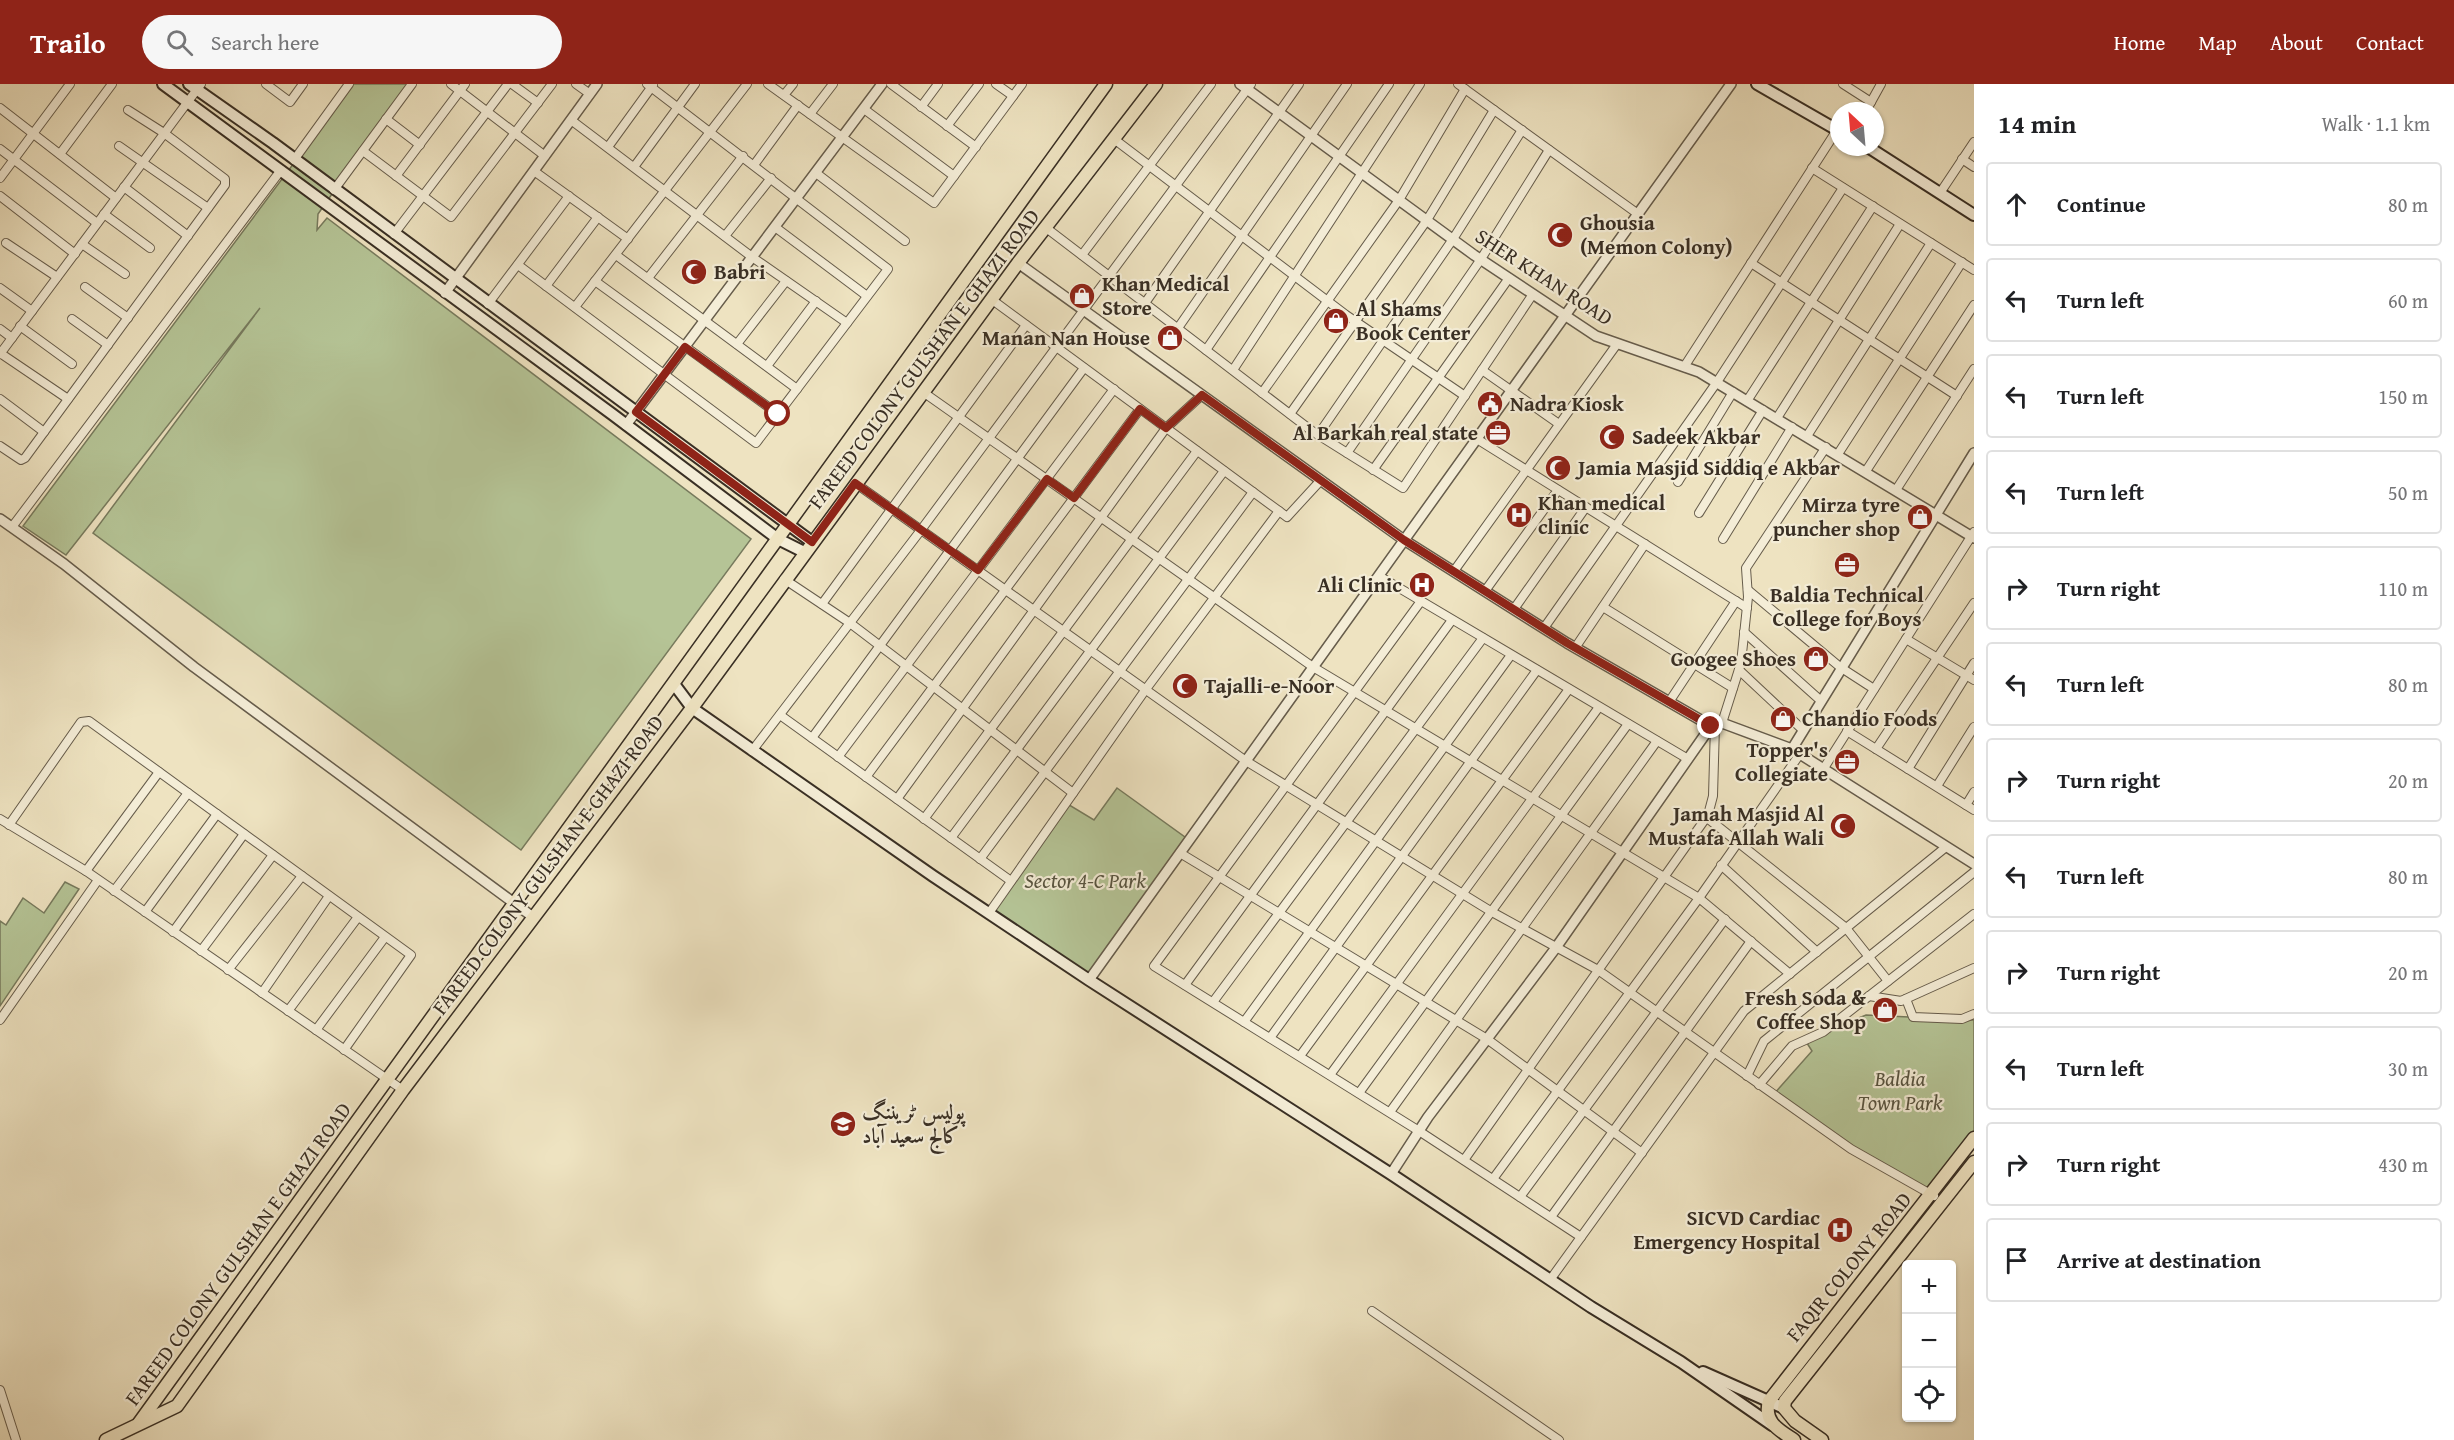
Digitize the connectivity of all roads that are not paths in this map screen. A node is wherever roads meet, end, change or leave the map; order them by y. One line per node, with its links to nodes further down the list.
1 (70, 84): 63 (street)
2 (112, 84): 77 (street)
3 (163, 84): 43 (main road)
4 (266, 84): 5 (street)
5 (303, 84)
6 (350, 84): 84 (street)
7 (412, 84): 56 (street)
8 (451, 84): 38 (street)
9 (510, 84): 45 (street); 53 (street)
10 (552, 84): 45 (street)
11 (576, 84): 40 (street)
12 (597, 84): 40 (street)
13 (695, 84): 47 (street)
14 (747, 84): 61 (street)
15 (768, 84): 41 (street)
16 (793, 84): 41 (street)
17 (833, 84): 55 (street)
18 (882, 84): 50 (street)
19 (891, 84): 48 (street)
20 (938, 84): 48 (street)
21 (979, 84): 59 (street)
22 (996, 84): 42 (street)
23 (1022, 84): 42 (street)
24 (1106, 84): 260 (main road, FAREED COLONY GULSHAN E GHAZI ROAD)
25 (1156, 84): 67 (main road, FAREED COLONY GULSHAN E GHAZI ROAD)
26 (1211, 84): 87 (street)
27 (1299, 84): 54 (street)
28 (1347, 84): 65 (street)
29 (1389, 84): 80 (street)
30 (1420, 84): 94 (street)
31 (1731, 84): 115 (street)
32 (1757, 84): 58 (main road)
33 (1843, 84): 44 (street)
34 (1881, 84): 44 (street)
35 (651, 85): 47 (street); 72 (street)
36 (196, 86): 43 (street); 84 (main road)
37 (1246, 86): 54 (street, SHER KHAN ROAD); 99 (street)
38 (462, 87): 53 (street); 70 (street)
39 (1462, 87): 52 (street); 110 (street)
40 (590, 94): 57 (street)
41 (784, 95): 46 (street)
42 (1013, 96): 73 (street)
43 (188, 102): 64 (street); 91 (main road)
44 (1871, 102)
45 (538, 103): 62 (street)
46 (798, 105): 55 (street); 86 (street)
47 (678, 107): 61 (street); 89 (street)
48 (921, 107): 59 (street)
49 (0, 108): 63 (street)
50 (864, 108): 66 (street); 96 (street)
51 (128, 110): 64 (street)
52 (1494, 110): 60 (street); 119 (street)
53 (488, 111): 62 (street); 106 (street)
54 (1279, 112): 65 (street, SHER KHAN ROAD); 113 (street)
55 (810, 114): 66 (street)
56 (386, 119): 70 (street); 76 (street)
57 (571, 120): 72 (street); 78 (street)
58 (1830, 125)
59 (947, 126): 73 (street)
60 (1522, 130): 75 (street); 129 (street)
61 (711, 131): 79 (street); 103 (street)
62 (515, 132): 78 (street); 106 (street)
63 (33, 134): 77 (street); 83 (street)
64 (164, 134): 85 (street); 112 (street)
65 (1311, 136): 80 (street, SHER KHAN ROAD); 127 (street)
66 (842, 137): 93 (street); 96 (street)
67 (1114, 139): 87 (street); 123 (main road, FAREED COLONY GULSHAN E GHAZI ROAD)
68 (1830, 142): 90 (street)
69 (1974, 142): 82 (street)
70 (420, 145): 95 (street)
71 (119, 146): 85 (street)
72 (608, 147): 89 (street)
73 (976, 147): 96 (street)
74 (0, 149): 83 (street)
75 (1549, 150): 115 (street); 140 (street)
76 (363, 151): 95 (street); 102 (street)
77 (60, 154): 108 (street)
78 (545, 156): 92 (street)
79 (743, 156): 86 (street); 116 (street)
80 (1339, 156): 94 (street, SHER KHAN ROAD); 139 (street)
81 (1882, 156): 104 (main road)
82 (1962, 159): 88 (street); 104 (street)
83 (14, 160): 98 (street); 120 (street)
84 (294, 160): 102 (main road)
85 (142, 163): 100 (street); 112 (street)
86 (754, 165): 97 (street)
87 (1149, 166): 99 (street); 137 (street)
88 (1974, 166)
89 (634, 167): 103 (street)
90 (1812, 168): 101 (street); 143 (street)
91 (281, 170): 159 (main road); 262 (street)
92 (534, 171): 107 (street); 152 (street)
93 (816, 172): 109 (street); 130 (street)
94 (1362, 173): 110 (street, SHER KHAN ROAD); 148 (street)
95 (396, 176): 106 (street)
96 (954, 176)
97 (771, 177): 109 (street); 126 (street)
98 (0, 178)
99 (1175, 186): 113 (street); 147 (street)
100 (124, 187): 108 (street); 125 (street)
101 (1843, 188): 111 (street); 155 (street)
102 (334, 190): 124 (main road)
103 (665, 190): 116 (street); 128 (street)
104 (1940, 193): 117 (main road)
105 (0, 196): 135 (street)
106 (423, 196): 124 (street)
107 (569, 196): 118 (street); 144 (street)
108 (116, 198): 114 (street)
109 (797, 198): 122 (street); 161 (street)
110 (1399, 200): 119 (street, SHER KHAN ROAD); 163 (street)
111 (1872, 206): 121 (street); 165 (street)
112 (208, 208): 125 (street)
113 (1210, 212): 127 (street); 166 (street)
114 (104, 214): 120 (street); 134 (street)
115 (1638, 214): 172 (street)
116 (698, 215): 126 (street); 150 (street)
117 (1974, 215)
118 (598, 217): 128 (street); 156 (street)
119 (1427, 220): 129 (street, SHER KHAN ROAD); 177 (street)
120 (97, 223): 133 (street)
121 (1900, 224): 132 (street); 176 (street)
122 (775, 227): 138 (street); 161 (street)
123 (1045, 227): 137 (street); 142 (main road, FAREED COLONY GULSHAN E GHAZI ROAD)
124 (394, 234): 152 (main road)
125 (188, 236): 174 (street)
126 (725, 236): 138 (street)
127 (1242, 236): 139 (street); 181 (street)
128 (628, 238): 136 (street)
129 (1453, 239): 140 (street, SHER KHAN ROAD); 185 (street)
130 (905, 241)
131 (6, 243): 149 (street)
132 (1931, 243): 141 (street); 184 (street)
133 (82, 244): 135 (street); 146 (street)
134 (150, 248)
135 (75, 254): 149 (street)
136 (616, 255): 150 (street); 154 (street)
137 (1082, 255): 147 (street)
138 (752, 257): 153 (street); 175 (street)
139 (1269, 257): 148 (street); 191 (street)
140 (1481, 259): 151 (street, SHER KHAN ROAD); 194 (street)
141 (1962, 262): 145 (street); 193 (street)
142 (1018, 263): 162 (main road, FAREED COLONY GULSHAN E GHAZI ROAD); 170 (street)
143 (1751, 263): 155 (street); 197 (street)
144 (518, 265): 156 (street); 167 (street)
145 (1974, 270)
146 (125, 274)
147 (1108, 275): 166 (street); 170 (street)
148 (1294, 276): 163 (street); 200 (street)
149 (57, 277): 171 (street)
150 (648, 278): 175 (street)
151 (1509, 278): 160 (street, SHER KHAN ROAD); 204 (street)
152 (456, 279): 159 (street); 167 (main road)
153 (786, 280): 164 (street); 186 (street)
154 (595, 281): 169 (street); 190 (street)
155 (1781, 283): 165 (street); 205 (street)
156 (546, 286): 169 (street)
157 (85, 287): 174 (street)
158 (0, 288): 171 (street)
159 (445, 293): 226 (main road)
160 (1533, 294): 172 (street, SHER KHAN ROAD); 201 (street)
161 (867, 296): 178 (street)
162 (991, 299): 179 (street); 209 (main road, FAREED COLONY GULSHAN E GHAZI ROAD)
163 (1327, 301): 177 (street); 211 (street)
164 (816, 302): 178 (street); 196 (street)
165 (1811, 302): 176 (street); 217 (street)
166 (1145, 303): 181 (street)
167 (488, 304): 220 (main road)
168 (1974, 305): 203 (street)
169 (575, 308): 202 (street)
170 (1082, 309): 189 (street); 212 (street)
171 (32, 311): 180 (street)
172 (1565, 315): 187 (street, SHER KHAN ROAD); 208 (street)
173 (72, 318): 188 (street)
174 (128, 318): 188 (street)
175 (705, 320): 186 (street); 190 (street)
176 (1839, 320): 184 (street); 224 (street)
177 (1355, 321): 185 (street); 222 (street)
178 (847, 323): 206 (street)
179 (1026, 325): 189 (street); 223 (street)
180 (20, 326): 183 (street); 195 (street)
181 (1178, 328): 191 (street)
182 (0, 329): 183 (street)
183 (12, 338): 192 (street)
184 (1869, 339): 193 (street); 231 (street)
185 (1383, 340): 194 (street); 230 (street)
186 (737, 344): 196 (street)
187 (1617, 344): 197 (street, SHER KHAN ROAD); 225 (street)
188 (108, 345): 216 (street)
189 (1055, 346): 198 (street); 232 (street)
190 (685, 347): 202 (street); 221 (street)
191 (1206, 350): 200 (street)
192 (0, 353): 216 (street)
193 (1900, 359): 203 (street); 239 (street)
194 (1412, 360): 204 (street); 237 (street)
195 (72, 364)
196 (767, 366): 206 (street)
197 (1684, 367): 205 (street, SHER KHAN ROAD)
198 (1084, 368): 207 (street); 240 (street)
199 (1974, 369): 214 (street)
200 (1233, 370): 211 (street)
201 (1482, 370): 208 (street); 213 (street)
202 (664, 374): 220 (street); 221 (street)
203 (1927, 377): 214 (street); 244 (street)
204 (1438, 378): 213 (street); 241 (street)
205 (1717, 382): 210 (street, SHER KHAN ROAD); 261 (street)
206 (798, 388): 221 (street)
207 (1114, 389): 218 (street); 245 (street)
208 (1511, 390): 225 (street); 233 (street)
209 (923, 392): 223 (street); 248 (main road, FAREED COLONY GULSHAN E GHAZI ROAD)
210 (1733, 392): 217 (street, SHER KHAN ROAD); 247 (street)
211 (1262, 393): 222 (street)
212 (1202, 395): 228 (street); 246 (street)
213 (1465, 396): 241 (street)
214 (1957, 396): 250 (street)
215 (0, 399): 229 (street)
216 (68, 399): 229 (street)
217 (1747, 401): 219 (street, SHER KHAN ROAD)
218 (1140, 409): 228 (street); 252 (street)
219 (1763, 410): 224 (street, SHER KHAN ROAD); 256 (street)
220 (636, 412): 226 (street); 260 (main road)
221 (778, 414)
222 (1290, 414): 230 (street)
223 (958, 417): 232 (street); 254 (street)
224 (1777, 418): 227 (street, SHER KHAN ROAD)
225 (1559, 424): 242 (street)
226 (626, 425): 265 (main road)
227 (1792, 427): 231 (street, SHER KHAN ROAD); 267 (street)
228 (1166, 428): 236 (street); 258 (street)
229 (44, 432): 234 (street)
230 (1318, 435): 237 (street)
231 (1807, 436): 235 (street, SHER KHAN ROAD)
232 (988, 438): 240 (street); 263 (street)
233 (1477, 439): 242 (street); 268 (street)
234 (0, 446)
235 (1826, 447): 239 (street, SHER KHAN ROAD); 279 (street)
236 (1197, 451): 243 (street); 266 (street)
237 (1347, 453): 241 (street)
238 (1974, 453): 257 (street)
239 (1838, 454): 244 (street, SHER KHAN ROAD)
240 (1017, 458): 245 (street); 271 (street)
241 (1373, 470)
242 (1526, 470): 249 (street); 274 (street)
243 (1224, 471): 251 (street); 272 (street)
244 (1866, 471): 250 (street, SHER KHAN ROAD)
245 (1047, 479): 252 (street); 273 (street)
246 (1321, 480): 255 (street); 268 (street)
247 (1678, 482)
248 (855, 483): 254 (street); 270 (main road, FAREED COLONY GULSHAN E GHAZI ROAD)
249 (1558, 490): 253 (street); 280 (street)
250 (1896, 490): 257 (street, SHER KHAN ROAD)
251 (1253, 492): 255 (street); 277 (street)
252 (1074, 498): 258 (street); 278 (street)
253 (1586, 507): 261 (street); 288 (street)
254 (891, 509): 263 (street); 285 (street)
255 (1280, 511): 281 (street)
256 (1699, 513)
257 (1935, 514): 264 (street, SHER KHAN ROAD); 306 (street)
258 (1102, 518): 266 (street); 289 (street)
259 (0, 519): 262 (street)
260 (787, 526): 265 (main road, FAREED COLONY GULSHAN E GHAZI ROAD); 270 (main road)
261 (1616, 526): 269 (street); 292 (street)
262 (12, 527): 393 (street)
263 (921, 530): 271 (street); 291 (street)
264 (1973, 535): 296 (street)
265 (778, 539): 270 (main road); 312 (main road, FAREED COLONY GULSHAN E GHAZI ROAD)
266 (1132, 539): 272 (street); 293 (street)
267 (1722, 539)
268 (1404, 540): 274 (street); 275 (street)
269 (1645, 544): 283 (street); 286 (street)
270 (808, 547): 276 (main road, FAREED COLONY GULSHAN E GHAZI ROAD)
271 (950, 550): 273 (street); 297 (street)
272 (1159, 558): 277 (street); 299 (street)
273 (978, 570): 278 (street); 304 (street)
274 (1454, 571): 280 (street)
275 (1379, 576): 282 (street); 305 (street)
276 (784, 579): 285 (street); 322 (main road, FAREED COLONY GULSHAN E GHAZI ROAD)
277 (1189, 579): 281 (street); 309 (street)
278 (1006, 590): 289 (street); 313 (street)
279 (1748, 590): 287 (street); 306 (street)
280 (1485, 591): 288 (street)
281 (1214, 597): 305 (street); 315 (street)
282 (1421, 601): 290 (street); 318 (street)
283 (1736, 601): 287 (street); 303 (street)
284 (1974, 603): 301 (street)
285 (822, 604): 291 (street)
286 (1603, 607): 298 (street); 303 (street)
287 (1747, 608): 294 (street)
288 (1514, 609): 292 (street)
289 (1034, 610): 293 (street); 323 (street)
290 (1452, 620): 295 (street); 324 (street)
291 (850, 623): 297 (street); 325 (street)
292 (1545, 628): 298 (street)
293 (1064, 631): 299 (street); 330 (street)
294 (1744, 632): 308 (street); 319 (street)
295 (1483, 638): 300 (street); 328 (street)
296 (1906, 639): 301 (street); 317 (street)
297 (880, 646): 304 (street); 333 (street)
298 (1575, 648): 320 (street)
299 (1091, 651): 309 (street); 337 (street)
300 (1512, 655): 307 (street); 335 (street)
301 (1938, 658): 310 (street); 336 (street)
302 (1974, 663): 310 (street)
303 (1695, 664): 314 (street); 320 (street)
304 (906, 666): 313 (street); 340 (street)
305 (1313, 667): 318 (street); 342 (street)
306 (1840, 667): 317 (street); 319 (street)
307 (1538, 670): 316 (street); 343 (street)
308 (1738, 670): 314 (street); 331 (street)
309 (1120, 671): 315 (street); 346 (street)
310 (1966, 676): 311 (street); 345 (street)
311 (1974, 680)
312 (674, 684): 322 (main road); 393 (main road, FAREED COLONY GULSHAN E GHAZI ROAD)
313 (934, 687): 323 (street); 348 (street)
314 (1733, 687): 327 (street)
315 (1146, 689): 342 (street); 354 (street)
316 (1569, 689): 321 (street); 349 (street)
317 (1874, 689): 332 (street)
318 (1355, 690): 324 (street); 350 (street)
319 (1820, 700): 331 (street)
320 (1670, 702): 327 (street)
321 (1599, 707): 326 (street); 355 (street)
322 (692, 708): 338 (main road); 400 (main road, FAREED COLONY GULSHAN E GHAZI ROAD)
323 (963, 708): 330 (street); 356 (street)
324 (1387, 709): 328 (street); 357 (street)
325 (780, 715): 333 (street); 338 (street)
326 (1628, 724): 334 (street); 361 (street)
327 (1716, 725): 339 (street); 341 (street); 362 (street)
328 (1417, 727): 335 (street); 365 (street)
329 (1974, 727): 351 (street)
330 (990, 730): 337 (street); 364 (street)
331 (1803, 730): 339 (street)
332 (1847, 731): 336 (street); 344 (street)
333 (812, 738): 340 (street)
334 (1657, 741): 341 (street); 367 (street)
335 (1446, 745): 343 (street); 370 (street)
336 (1876, 749): 345 (street)
337 (1017, 750): 346 (street); 369 (street)
338 (752, 751): 396 (main road)
339 (1796, 752): 344 (street); 371 (street)
340 (838, 757): 348 (street)
341 (1688, 759): 374 (street)
342 (1246, 761): 350 (street); 373 (street)
343 (1472, 761): 349 (street); 376 (street)
344 (1824, 768): 372 (street)
345 (1908, 769): 351 (street)
346 (1045, 771): 354 (street); 377 (street)
347 (159, 772): 353 (street); 366 (street); 380 (street)
348 (866, 777): 356 (street)
349 (1503, 780): 355 (street); 383 (street)
350 (1286, 785): 357 (street); 385 (street)
351 (1937, 786): 358 (street)
352 (1974, 792): 358 (street)
353 (188, 793): 360 (street); 388 (street)
354 (1073, 793): 387 (street)
355 (1533, 798): 361 (street); 389 (street)
356 (897, 799): 364 (street)
357 (1317, 804): 365 (street); 391 (street)
358 (1966, 805): 359 (street)
359 (1974, 810)
360 (217, 814): 368 (street); 394 (street)
361 (1561, 816): 367 (street); 395 (street)
362 (1706, 817): 371 (street); 384 (street)
363 (0, 819): 366 (street)
364 (924, 819): 369 (street)
365 (1346, 822): 370 (street); 397 (street)
366 (9, 825): 380 (street)
367 (1591, 833): 374 (street); 403 (street)
368 (244, 834): 375 (street); 404 (street)
369 (951, 838): 377 (street)
370 (1376, 841): 376 (street); 405 (street)
371 (1738, 841): 379 (street); 402 (street)
372 (1946, 847): 378 (street); 402 (street)
373 (1180, 853): 385 (street); 418 (street)
374 (1622, 853): 384 (street); 409 (street)
375 (273, 855): 382 (street); 410 (street)
376 (1402, 857): 383 (street); 408 (street)
377 (980, 859): 387 (street)
378 (1974, 864)
379 (1721, 866): 392 (street); 411 (street)
380 (86, 871): 386 (street)
381 (1974, 872): 412 (street)
382 (302, 876): 390 (street); 415 (street)
383 (1432, 876): 389 (street); 413 (street)
384 (1665, 876): 392 (street); 416 (street)
385 (1219, 877): 391 (street); 420 (street)
386 (98, 880): 388 (street); 431 (street)
387 (1011, 881): 396 (street)
388 (114, 891): 394 (street)
389 (1463, 894): 395 (street); 421 (street)
390 (329, 896): 399 (street); 422 (street)
391 (1250, 896): 397 (street); 420 (street)
392 (1699, 898): 401 (street); 423 (street)
393 (516, 904): 400 (street); 444 (main road, FAREED COLONY GULSHAN E GHAZI ROAD)
394 (145, 912): 404 (street)
395 (1492, 912): 403 (street); 427 (street)
396 (989, 913): 418 (main road)
397 (1279, 913): 405 (street); 426 (street)
398 (1974, 914): 419 (street)
399 (358, 917): 406 (street); 428 (street)
400 (532, 917): 446 (main road, FAREED COLONY GULSHAN E GHAZI ROAD)
401 (1725, 919): 407 (street); 429 (street)
402 (1846, 928): 411 (street); 412 (street)
403 (1521, 929): 409 (street); 432 (street)
404 (173, 932): 410 (street)
405 (1309, 932): 408 (street); 433 (street)
406 (385, 937): 434 (street); 438 (street)
407 (1751, 941): 417 (street); 435 (street)
408 (1336, 948): 413 (street); 436 (street)
409 (1555, 949): 416 (street); 437 (street)
410 (201, 951): 415 (street)
411 (1817, 952): 417 (street)
412 (1869, 957): 419 (street); 443 (street)
413 (1366, 966): 421 (street); 440 (street)
414 (1974, 968): 425 (street)
415 (228, 970): 422 (street)
416 (1598, 970): 423 (street); 441 (street)
417 (1790, 974): 439 (street)
418 (1089, 980): 457 (main road)
419 (1888, 981): 424 (street)
420 (1185, 985): 426 (street)
421 (1396, 985): 427 (street); 442 (street)
422 (262, 993): 428 (street)
423 (1630, 993): 429 (street); 447 (street)
424 (1869, 996): 425 (street); 445 (street)
425 (1906, 999): 430 (street)
426 (1213, 1002): 433 (street)
427 (1426, 1002): 432 (street); 448 (street)
428 (288, 1011): 434 (street)
429 (1656, 1013): 435 (street); 449 (street)
430 (1974, 1014)
431 (0, 1020)
432 (1456, 1021): 437 (street); 450 (street)
433 (1244, 1022): 436 (street)
434 (316, 1030): 438 (street)
435 (1685, 1034): 439 (street); 452 (street)
436 (1270, 1038): 440 (street)
437 (1486, 1039): 441 (street); 451 (street)
438 (344, 1050): 444 (street)
439 (1714, 1054): 443 (street); 454 (street)
440 (1300, 1056): 442 (street)
441 (1528, 1070): 447 (street); 455 (street)
442 (1330, 1075): 448 (street)
443 (1747, 1076): 445 (street)
444 (389, 1080): 446 (street); 470 (main road, FAREED COLONY GULSHAN E GHAZI ROAD)
445 (1759, 1085): 460 (street)
446 (403, 1090): 470 (main road, FAREED COLONY GULSHAN E GHAZI ROAD)
447 (1557, 1091): 449 (street); 458 (street)
448 (1359, 1093): 450 (street)
449 (1584, 1111): 452 (street); 459 (street)
450 (1390, 1112): 451 (street)
451 (1419, 1131): 455 (street); 457 (street)
452 (1613, 1132): 454 (street); 461 (street)
453 (1974, 1138): 460 (main road, FAQIR COLONY ROAD)
454 (1642, 1153): 462 (street)
455 (1464, 1160): 458 (street)
456 (1974, 1162): 460 (main road, FAQIR COLONY ROAD)
457 (1391, 1174): 463 (main road)
458 (1493, 1179): 459 (street)
459 (1520, 1197): 461 (street)
460 (1937, 1199): 467 (main road, FAQIR COLONY ROAD); 468 (main road, FAQIR COLONY ROAD)
461 (1551, 1217): 462 (street)
462 (1581, 1237): 463 (street)
463 (1550, 1280): 465 (main road)
464 (1372, 1311): 473 (street)
465 (1681, 1362): 467 (main road); 469 (main road)
466 (1, 1395): 471 (street)
467 (1770, 1401): 468 (main road); 469 (main road)
468 (1784, 1408): 475 (main road)
469 (1772, 1425): 474 (main road)
470 (136, 1426): 472 (main road)
471 (16, 1440)
472 (106, 1440)
473 (1559, 1440)
474 (1794, 1440)
475 (1822, 1440)

